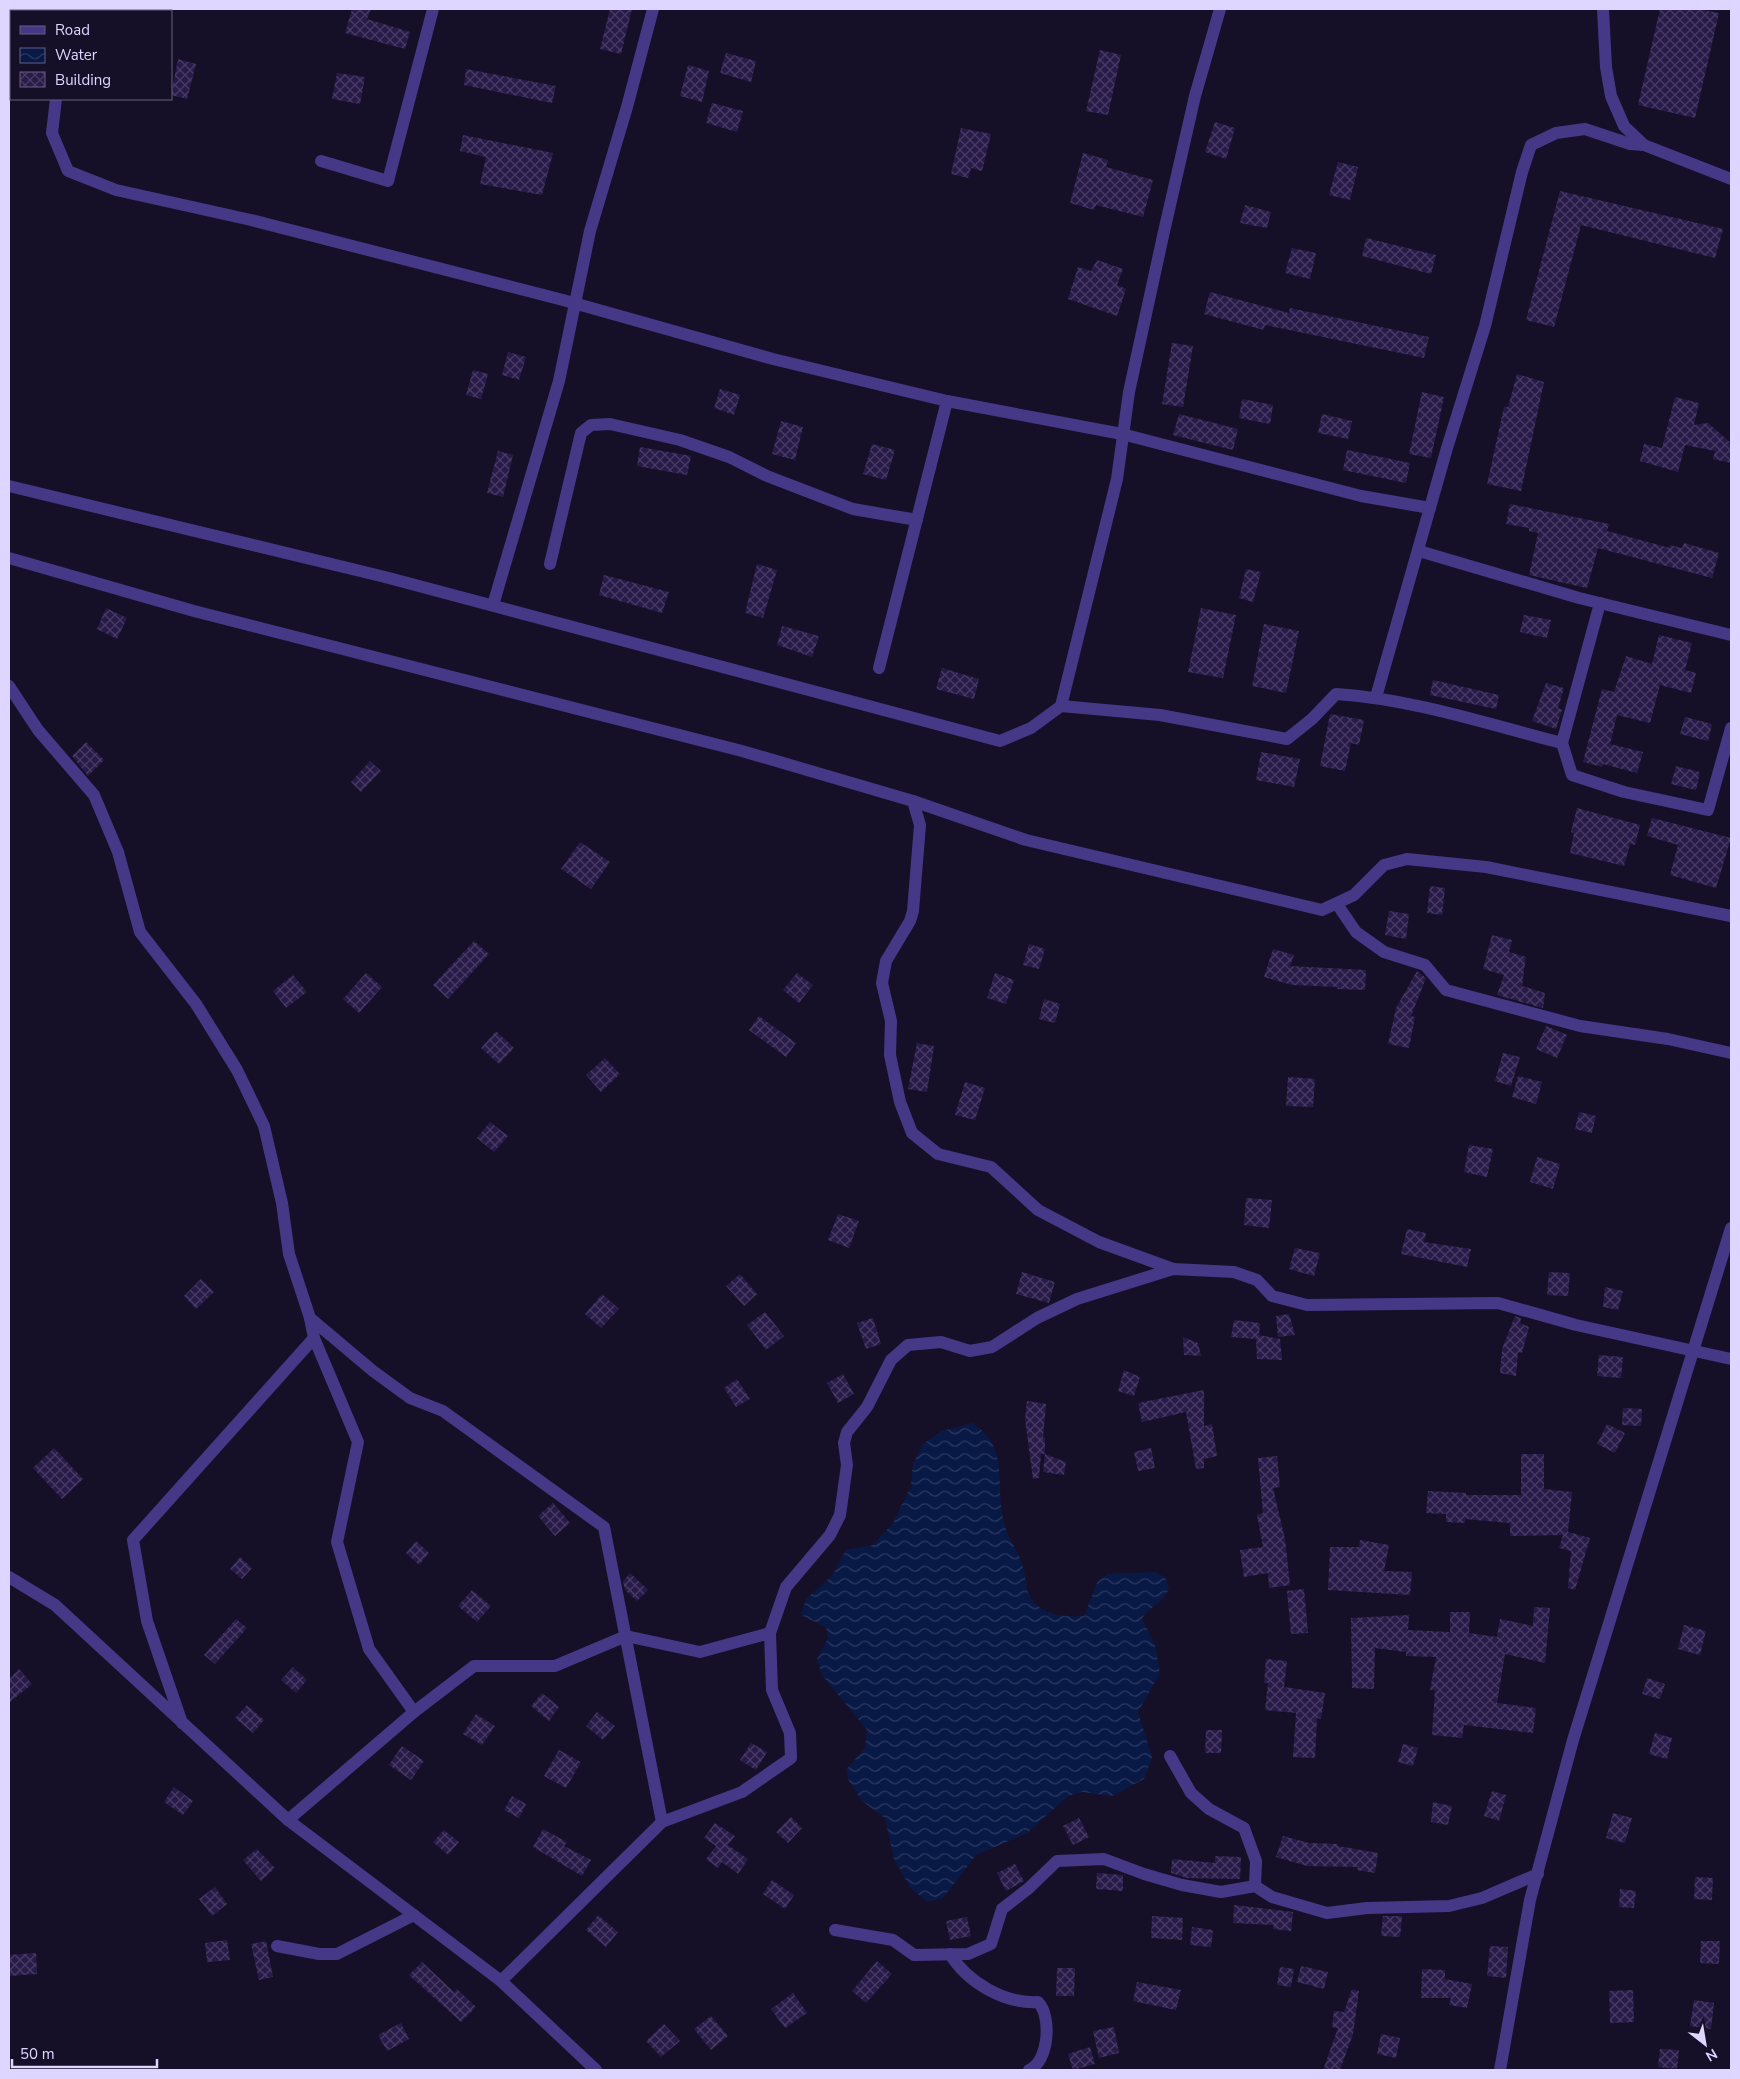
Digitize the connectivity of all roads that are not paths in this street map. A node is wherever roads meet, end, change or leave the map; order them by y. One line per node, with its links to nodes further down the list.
1 (433, 9): 7 (street)
2 (653, 9): 9 (street)
3 (1220, 9): 11 (street)
4 (1603, 9): 6 (street)
5 (56, 100): 9 (street)
6 (1644, 145): 8 (street); 13 (street)
7 (321, 161)
8 (1731, 179)
9 (575, 303): 10 (street); 19 (street)
10 (947, 401): 11 (street); 14 (street)
11 (1122, 434): 13 (street); 24 (street)
12 (9, 486): 19 (street)
13 (1430, 508): 15 (street)
14 (917, 520): 17 (street); 21 (street)
15 (1419, 551): 18 (street); 23 (street)
16 (9, 558): 27 (street)
17 (550, 564)
18 (1600, 603): 20 (street); 26 (street)
19 (493, 605): 24 (street)
20 (1731, 635)
21 (879, 668)
22 (9, 686): 33 (street)
23 (1376, 697): 24 (street); 26 (street)
24 (1061, 706)
25 (1731, 728): 26 (street)
26 (1562, 743)
27 (913, 801): 28 (street); 32 (street)
28 (1337, 904): 29 (street); 30 (street)
29 (1731, 916)
30 (1731, 1052)
31 (1731, 1228): 35 (street)
32 (1173, 1269): 35 (street); 38 (street)
33 (310, 1318): 34 (street); 39 (street)
34 (314, 1338): 40 (street); 41 (street)
35 (1693, 1352): 36 (street); 45 (street)
36 (1731, 1359)
37 (9, 1576): 41 (street)
38 (770, 1633): 39 (street); 44 (street)
39 (626, 1636): 40 (street); 44 (street)
40 (414, 1712): 43 (street)
41 (183, 1725): 43 (street)
42 (1170, 1756): 46 (street)
43 (288, 1820): 47 (street)
44 (662, 1822): 51 (street)
45 (1538, 1874): 46 (street); 54 (street)
46 (1255, 1886): 50 (street)
47 (414, 1915): 49 (street); 51 (street)
48 (835, 1930): 50 (street)
49 (277, 1946)
50 (950, 1954): 53 (street)
51 (501, 1981): 52 (street)
52 (596, 2070)
53 (1029, 2070)
54 (1500, 2070)

